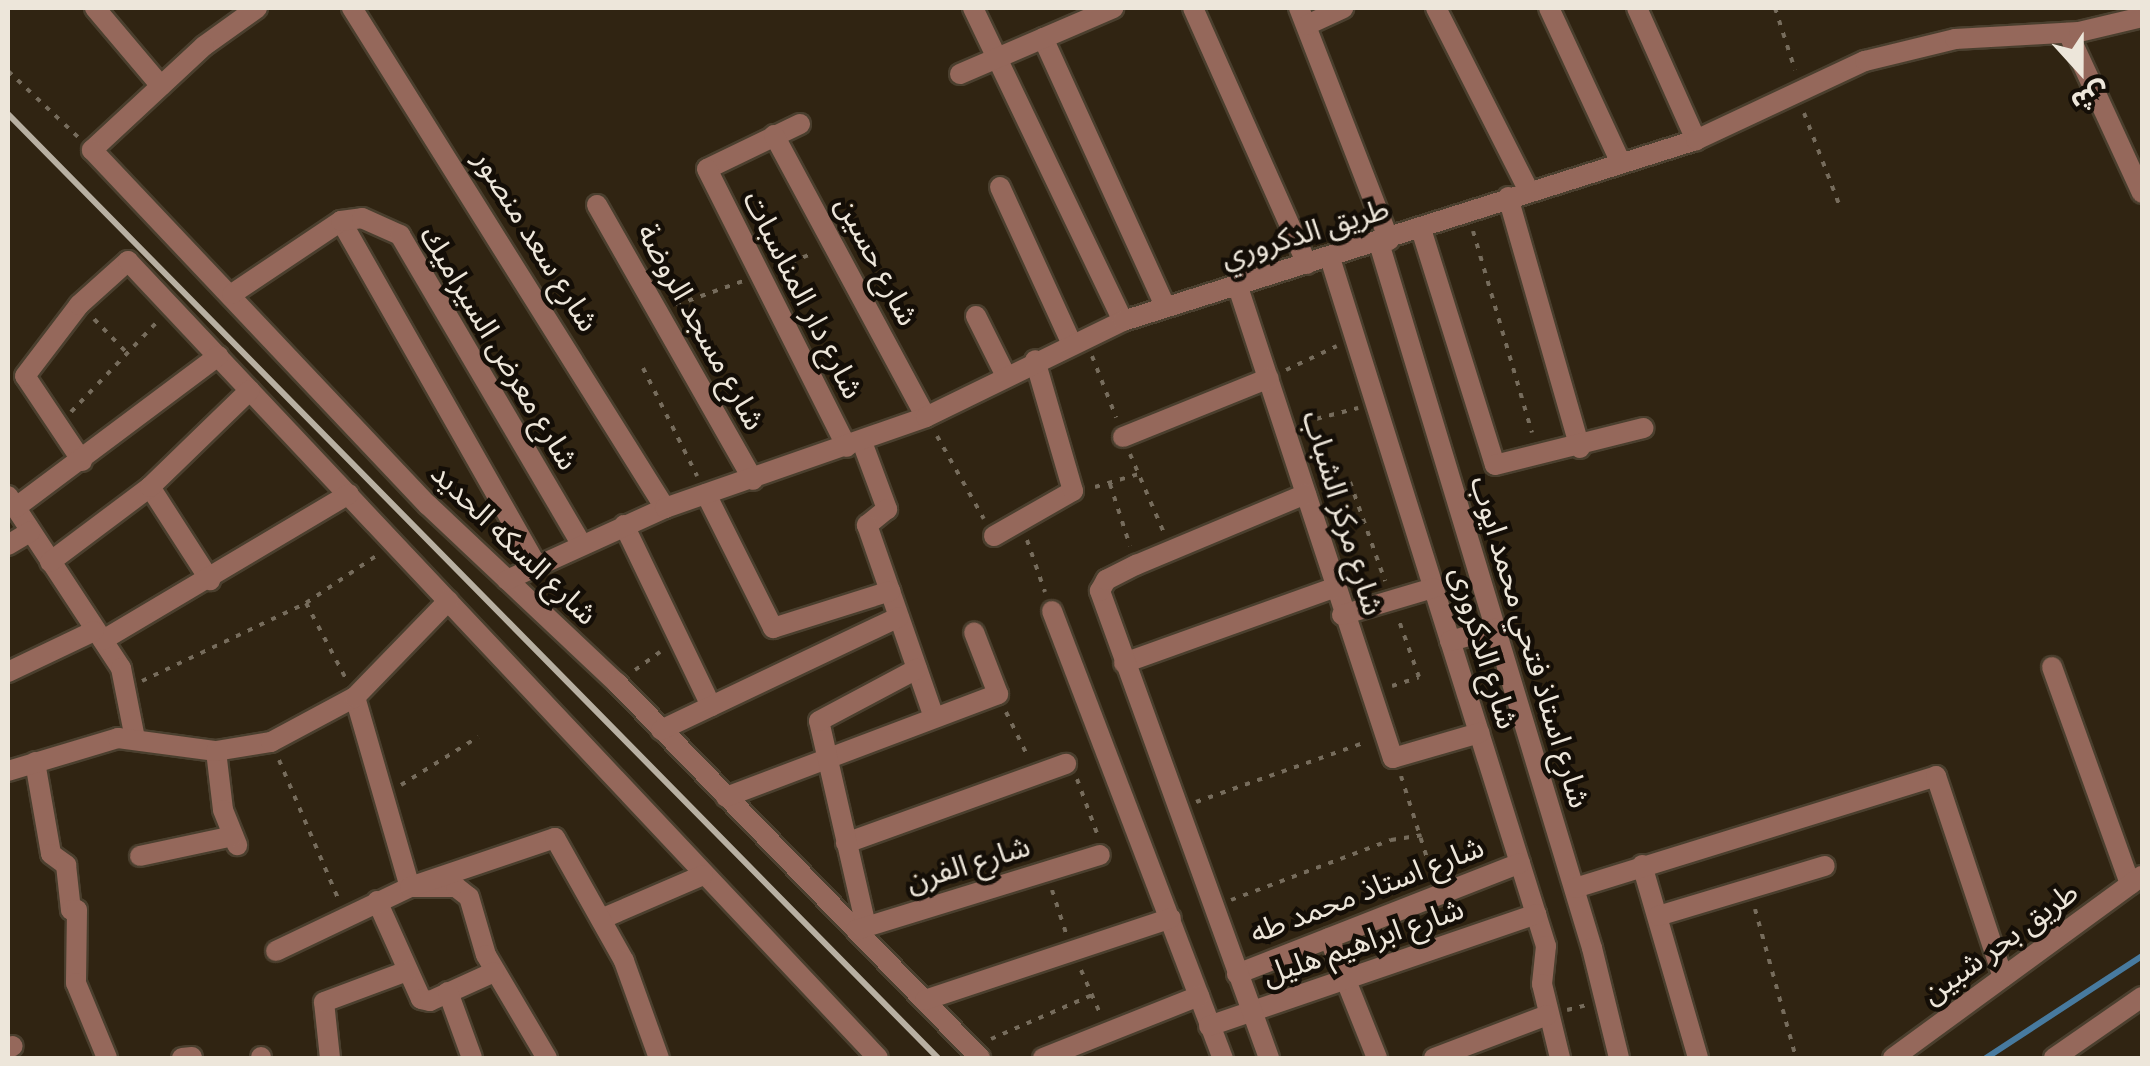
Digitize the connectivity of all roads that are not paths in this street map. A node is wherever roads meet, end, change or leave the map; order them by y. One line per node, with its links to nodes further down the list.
1 (95, 8): 17 (street)
2 (258, 8): 17 (street)
3 (352, 8): 54 (street, شارع سعد منصور)
4 (973, 8): 15 (street)
5 (1113, 8): 14 (street)
6 (1193, 8): 30 (street)
7 (1343, 8): 11 (street)
8 (1436, 8): 23 (street)
9 (1549, 8): 21 (street)
10 (1636, 8): 20 (street)
11 (1303, 16): 28 (street, شارع استاذ فتحي محمد ايوب)
12 (2142, 17): 13 (street, طريق الدكروري)
13 (2068, 33): 20 (street, طريق الدكروري); 24 (street)
14 (1043, 38): 15 (street); 33 (street)
15 (998, 58): 16 (street); 35 (street)
16 (960, 74)
17 (161, 86): 32 (street, شارع السكه الحديد)
18 (800, 124): 19 (street)
19 (774, 135): 42 (street, شارع حسين); 45 (street, شارع دار المناسبات)
20 (1696, 140): 21 (street, طريق الدكروري)
21 (1620, 160): 23 (street, طريق الدكروري)
22 (1000, 187): 36 (street)
23 (1518, 193): 27 (street, طريق الدكروري); 46 (street)
24 (2142, 193)
25 (597, 205): 48 (street, شارع مسجد الروضة)
26 (340, 222): 32 (street); 58 (street, شارع معرض السيراميك); 61 (street)
27 (1421, 229): 28 (street, طريق الدكروري); 46 (street)
28 (1384, 242): 29 (street, طريق الدكروري); 71 (street, شارع استاذ فتحي محمد ايوب)
29 (1330, 258): 30 (street, طريق الدكروري); 65 (street, شارع الدكرورى)
30 (1307, 264): 31 (street, طريق الدكروري)
31 (1238, 284): 33 (street, طريق الدكروري); 40 (street, شارع مركز الشباب)
32 (232, 294): 63 (street, شارع السكه الحديد)
33 (1165, 306): 35 (street, طريق الدكروري)
34 (976, 316): 39 (street)
35 (1123, 320): 36 (street, طريق الدكروري)
36 (1077, 339): 38 (street, طريق الدكروري)
37 (218, 356): 41 (street); 47 (street); 47 (street)
38 (1034, 360): 39 (street, طريق الدكروري); 57 (street)
39 (1006, 376): 42 (street, طريق الدكروري)
40 (1268, 378): 44 (street); 52 (street, شارع مركز الشباب)
41 (250, 390): 49 (street); 50 (street)
42 (926, 417): 45 (street, طريق الدكروري)
43 (1643, 428): 46 (street)
44 (1124, 437)
45 (855, 445): 48 (street, طريق الدكروري); 66 (street, شارع دار المناسبات)
46 (1580, 448)
47 (82, 461): 53 (street)
48 (752, 480): 51 (street, طريق الدكروري)
49 (150, 487): 60 (street); 62 (street)
50 (349, 494): 62 (street); 67 (street)
51 (706, 494): 54 (street, طريق الدكروري); 66 (street)
52 (1306, 494): 64 (street, شارع مركز الشباب); 75 (street)
53 (11, 502): 56 (street)
54 (666, 508): 55 (street, طريق الدكروري)
55 (624, 525): 58 (street, طريق الدكروري); 80 (street)
56 (30, 532): 59 (street); 60 (street)
57 (994, 536)
58 (581, 544): 61 (street, طريق الدكروري)
59 (8, 545)
60 (50, 562): 73 (street)
61 (537, 566): 63 (street, طريق الدكروري)
62 (210, 580): 73 (street)
63 (507, 580): 82 (street, شارع السكه الحديد)
64 (1334, 588): 69 (street, شارع مركز الشباب); 75 (street)
65 (1433, 588): 69 (street); 74 (street, شارع الدكرورى)
66 (890, 591): 70 (street)
67 (448, 600): 79 (street); 97 (street)
68 (1052, 610): 104 (street)
69 (1342, 616): 83 (street, شارع مركز الشباب)
70 (899, 617): 77 (street); 80 (street)
71 (1494, 629): 74 (street); 100 (street, شارع استاذ فتحي محمد ايوب)
72 (974, 632): 81 (street)
73 (98, 636): 78 (street); 84 (street)
74 (1450, 640): 83 (street, شارع الدكرورى)
75 (1124, 663): 111 (street)
76 (2052, 667): 98 (street)
77 (917, 669): 81 (street); 86 (street)
78 (8, 672)
79 (355, 696): 85 (street); 99 (street)
80 (711, 706): 82 (street)
81 (934, 716): 86 (street)
82 (661, 730): 90 (street, شارع السكه الحديد)
83 (1479, 733): 94 (street, شارع الدكرورى)
84 (136, 739): 85 (street); 87 (street)
85 (216, 751): 93 (street)
86 (826, 756): 90 (street); 91 (street)
87 (35, 762): 89 (street); 122 (street)
88 (1066, 764): 91 (street)
89 (8, 771)
90 (726, 797): 106 (street, شارع السكه الحديد)
91 (846, 843): 106 (street)
92 (1100, 855): 106 (street, شارع الفرن)
93 (140, 856)
94 (1520, 863): 102 (street, شارع الدكرورى); 107 (street, شارع استاذ محمد طه)
95 (1642, 865): 100 (street); 103 (street); 112 (street)
96 (1825, 866): 103 (street)
97 (703, 875): 105 (street); 127 (street)
98 (2136, 880): 112 (street, طريق بحر شبين)
99 (410, 887): 101 (street); 105 (street); 110 (street)
100 (1574, 888): 134 (street, شارع استاذ فتحي محمد ايوب)
101 (377, 901): 108 (street); 109 (street)
102 (1536, 914): 113 (street, شارع ابراهيم هليل); 119 (street, شارع الدكرورى)
103 (1658, 916): 135 (street)
104 (1171, 918): 115 (street); 117 (street)
105 (601, 919): 126 (street)
106 (860, 928): 117 (street, شارع السكه الحديد)
107 (1329, 938): 111 (street, شارع استاذ محمد طه); 113 (street)
108 (276, 951)
109 (407, 971): 114 (street); 123 (street)
110 (494, 972): 114 (street); 125 (street)
111 (1237, 974): 118 (street)
112 (2003, 978): 136 (street, طريق بحر شبين)
113 (1345, 979): 118 (street, شارع ابراهيم هليل); 131 (street)
114 (448, 992): 124 (street)
115 (1199, 996): 120 (street); 128 (street)
116 (2142, 997): 137 (street)
117 (925, 1000): 121 (street, شارع السكه الحديد)
118 (1251, 1012): 120 (street, شارع ابراهيم هليل); 130 (street)
119 (1547, 1016): 132 (street); 133 (street, شارع الدكرورى)
120 (1209, 1026): 129 (street)
121 (975, 1053)
122 (107, 1058)
123 (330, 1058)
124 (472, 1058)
125 (547, 1058)
126 (659, 1058)
127 (878, 1058)
128 (1043, 1058)
129 (1223, 1058)
130 (1268, 1058)
131 (1377, 1058)
132 (1434, 1058)
133 (1560, 1058)
134 (1620, 1058)
135 (1698, 1058)
136 (1893, 1058)
137 (2054, 1058)

